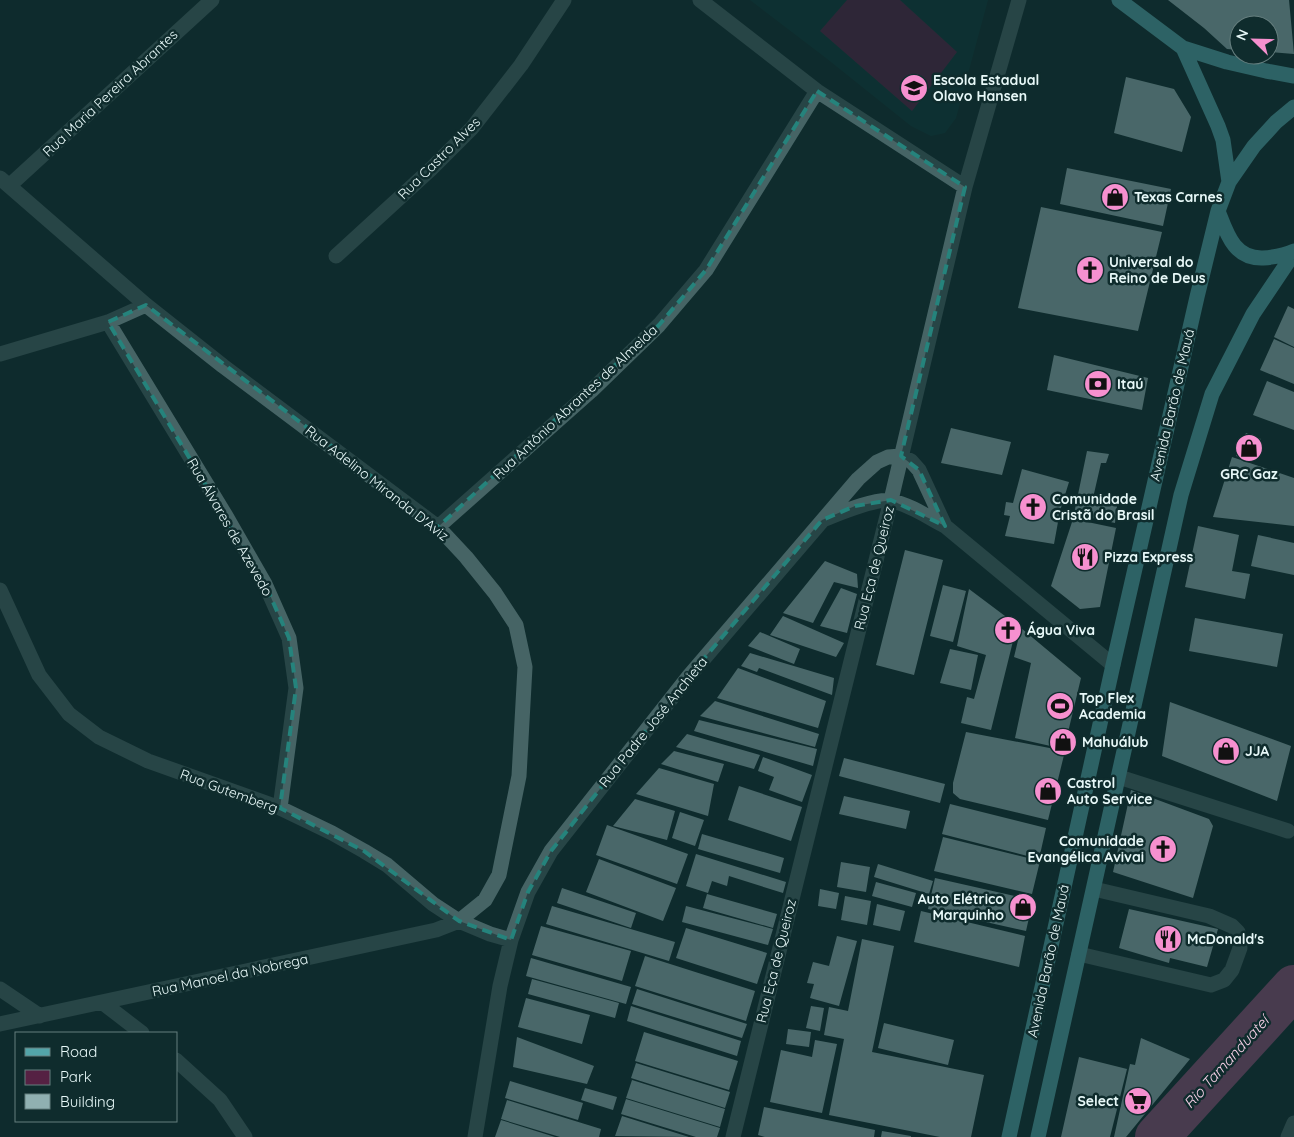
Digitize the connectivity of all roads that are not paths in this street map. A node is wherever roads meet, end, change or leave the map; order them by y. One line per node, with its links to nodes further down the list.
1 (212, 0): 10 (street, Rua Maria Pereira Abrantes)
2 (564, 0): 15 (street, Rua Castro Alves)
3 (700, 0): 8 (street)
4 (1019, 0): 12 (street, Rua Eça de Queiroz)
5 (1119, 0): 6 (main road)
6 (1182, 48): 7 (main road); 11 (main road)
7 (1294, 76)
8 (817, 91): 12 (street); 23 (street, Rua Antônio Abrantes de Almeida)
9 (1294, 107): 11 (main road, Avenida Barão de Mauá)
10 (5, 182): 16 (street, Rua Adelino Miranda D'Aviz)
11 (1229, 182): 13 (main road, Avenida Barão de Mauá)
12 (965, 187): 19 (street, Rua Eça de Queiroz)
13 (1218, 211): 14 (main road); 25 (main road, Avenida Barão de Mauá)
14 (1294, 252): 26 (main road, Avenida Barão de Mauá)
15 (336, 256)
16 (146, 306): 17 (street); 23 (street, Rua Adelino Miranda D'Aviz)
17 (108, 322): 18 (street); 27 (street, Rua Álvares de Azevedo)
18 (0, 354)
19 (901, 456): 20 (street, Rua Eça de Queiroz); 21 (street, Rua Padre José Anchieta); 22 (street)
20 (891, 500): 21 (street, Rua Padre José Anchieta); 22 (street); 42 (street, Rua Eça de Queiroz)
21 (822, 520): 31 (street, Rua Padre José Anchieta)
22 (945, 526): 25 (street)
23 (438, 527): 30 (street, Rua Adelino Miranda D'Aviz)
24 (0, 590): 27 (street, Rua Gutemberg)
25 (1113, 665): 43 (main road, Avenida Barão de Mauá)
26 (1119, 777): 28 (street); 29 (main road, Avenida Barão de Mauá)
27 (280, 808): 30 (street, Rua Gutemberg)
28 (1288, 830)
29 (1094, 890): 32 (main road, Avenida Barão de Mauá); 32 (street)
30 (459, 921): 31 (street, Rua Gutemberg); 34 (street, Rua Manoel da Nobrega)
31 (511, 940): 41 (street, Rua Padre José Anchieta)
32 (1079, 954): 44 (main road, Avenida Barão de Mauá)
33 (0, 989): 35 (street)
34 (103, 1003): 35 (street, Rua Manoel da Nobrega); 37 (street)
35 (40, 1016): 36 (street, Rua Manoel da Nobrega)
36 (0, 1024)
37 (141, 1032)
38 (178, 1062): 40 (street)
39 (1294, 1123): 45 (street)
40 (246, 1137)
41 (475, 1137)
42 (732, 1137)
43 (1009, 1137)
44 (1038, 1137)
45 (1288, 1137)

